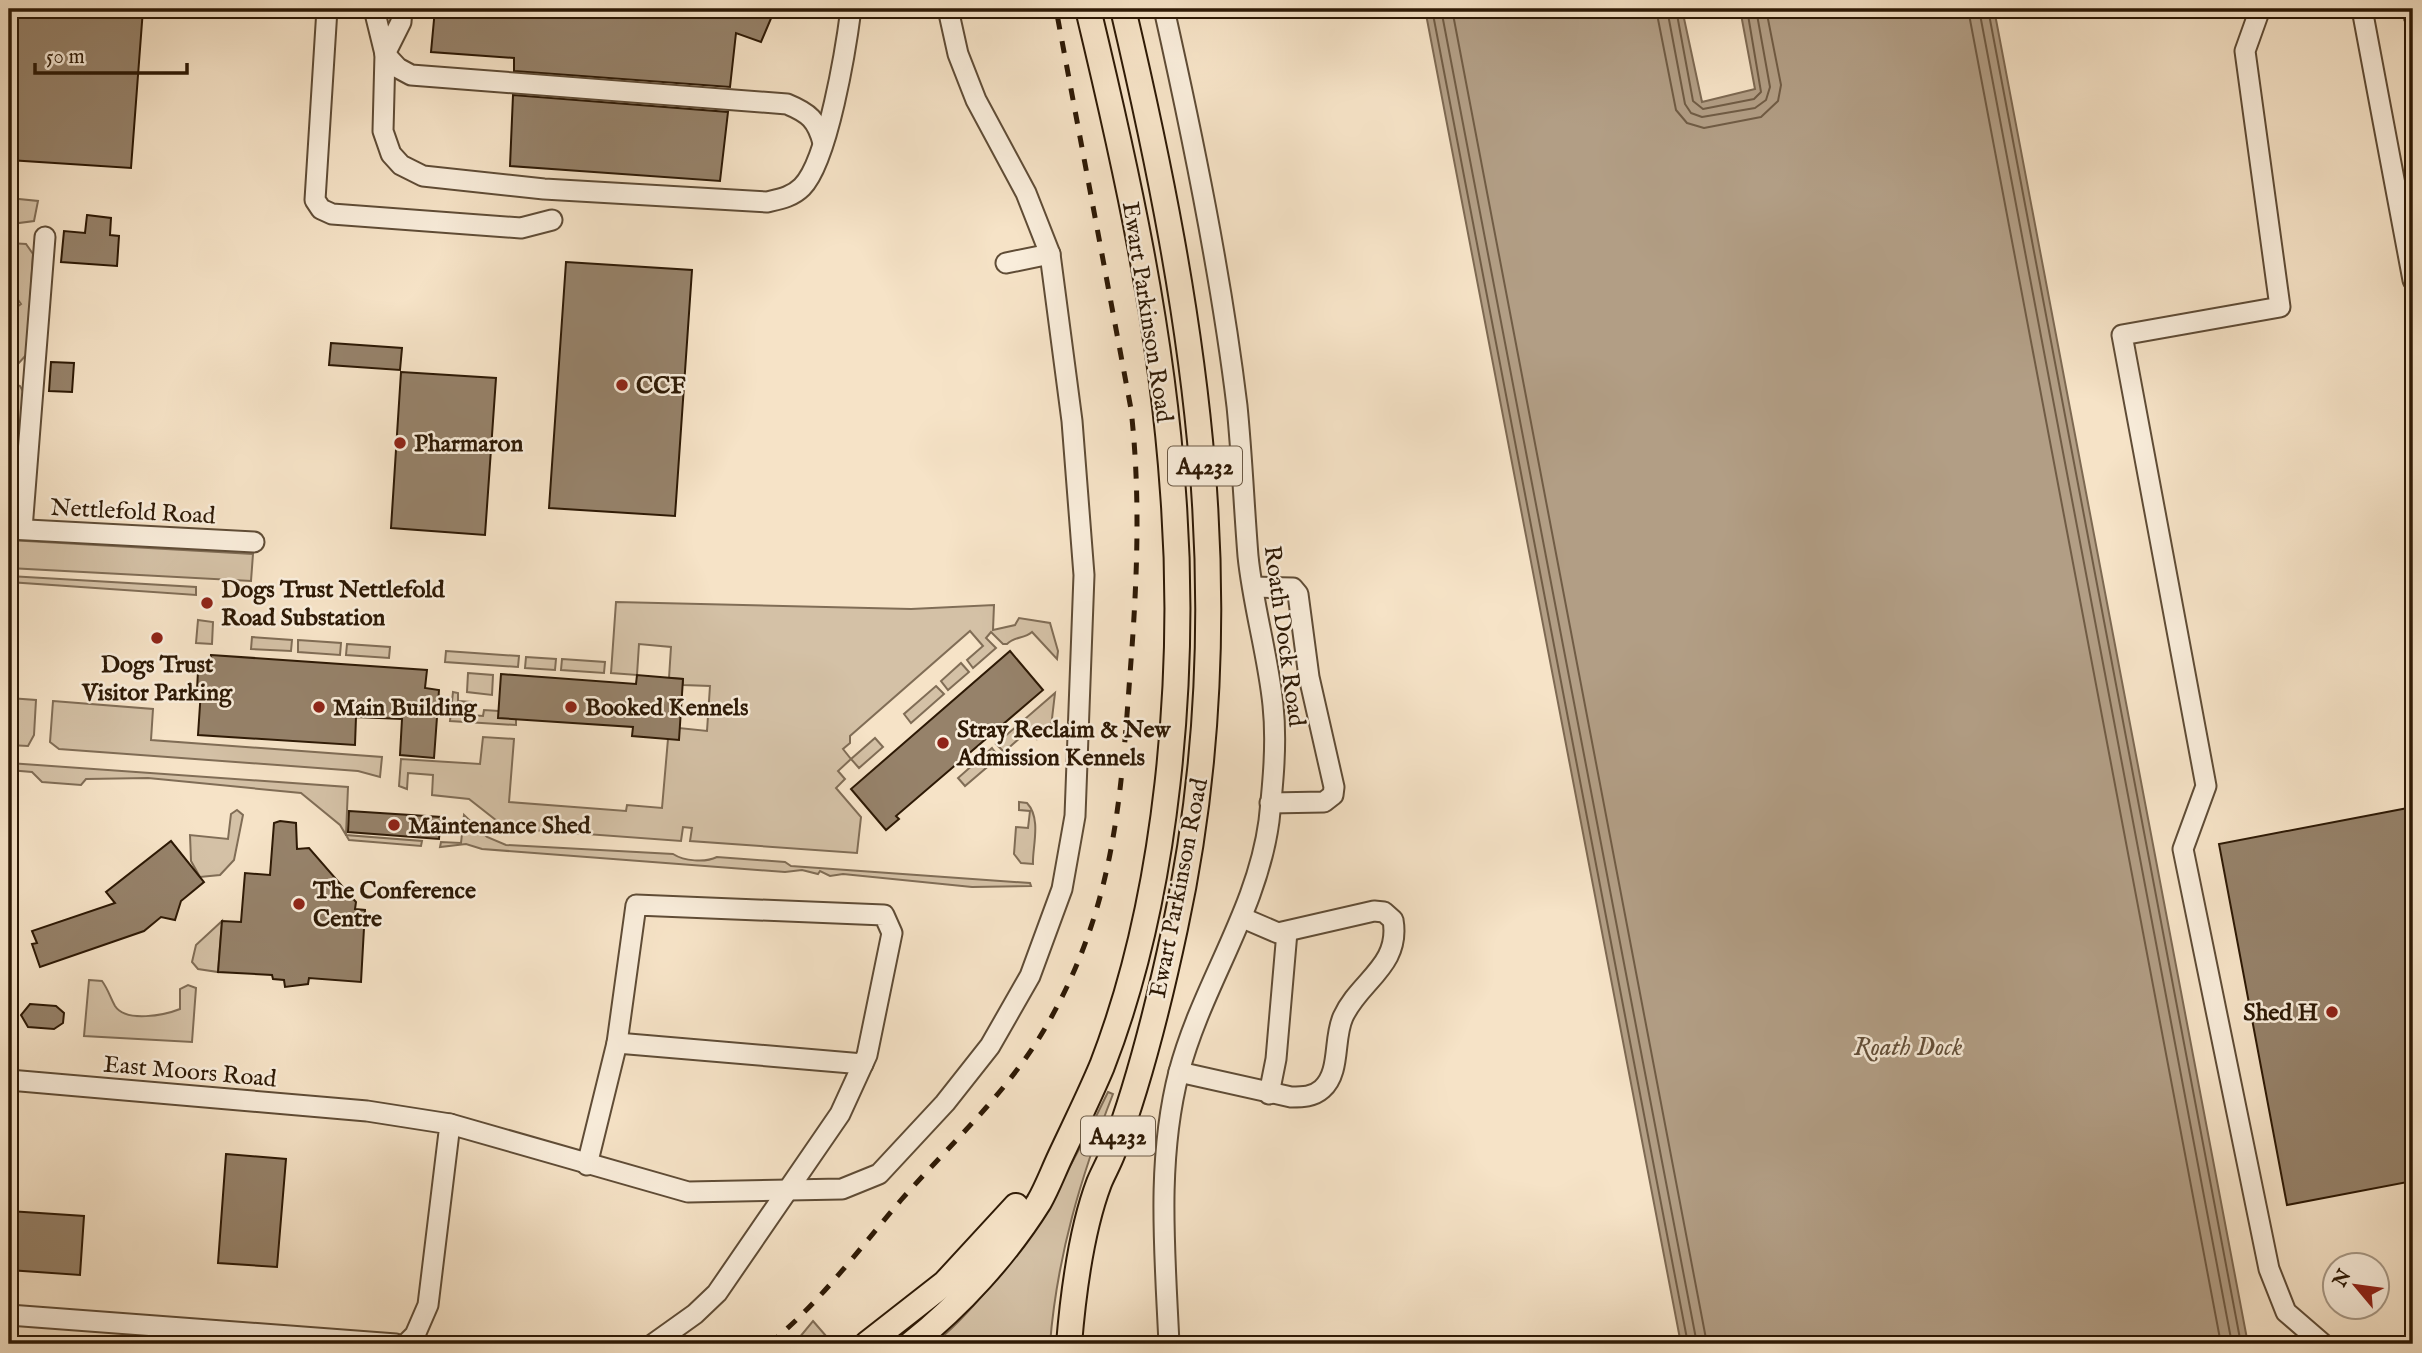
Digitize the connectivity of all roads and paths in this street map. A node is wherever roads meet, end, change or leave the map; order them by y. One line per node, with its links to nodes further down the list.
1 (327, 9): 13 (street)
2 (374, 9): 11 (street)
3 (402, 9): 11 (street)
4 (851, 9): 12 (street)
5 (948, 9): 15 (street, East Moors Road)
6 (1088, 9): 30 (main road, Ewart Parkinson Road / A4232)
7 (1123, 9): 39 (main road, Ewart Parkinson Road / A4232)
8 (1164, 9): 20 (street, Roath Dock Road)
9 (2260, 9): 41 (street)
10 (2362, 9): 17 (street)
11 (385, 54): 12 (street); 12 (street)
12 (823, 143)
13 (552, 220)
14 (45, 237): 18 (street)
15 (1050, 254): 16 (street); 32 (street, East Moors Road)
16 (1006, 263)
17 (2413, 280)
18 (16, 529): 19 (street, Nettlefold Road)
19 (254, 542)
20 (1253, 587): 21 (street, Roath Dock Road); 21 (street)
21 (1270, 803): 22 (street, Roath Dock Road)
22 (1242, 918): 23 (street); 26 (street, Roath Dock Road)
23 (1287, 932): 28 (street); 28 (street)
24 (617, 1043): 25 (street); 25 (street); 31 (street)
25 (863, 1065): 32 (street)
26 (1180, 1072): 28 (street); 40 (street, Roath Dock Road)
27 (9, 1080): 29 (street, East Moors Road)
28 (1269, 1094)
29 (450, 1124): 31 (street, East Moors Road); 35 (street)
30 (1060, 1156): 37 (main road, A4232); 38 (main road, Ewart Parkinson Road / A4232)
31 (587, 1165): 32 (street, East Moors Road)
32 (789, 1192): 36 (street)
33 (9, 1315): 34 (street)
34 (396, 1344)
35 (405, 1344)
36 (653, 1344)
37 (867, 1344)
38 (911, 1344)
39 (1069, 1344)
40 (1169, 1344)
41 (2323, 1344)

